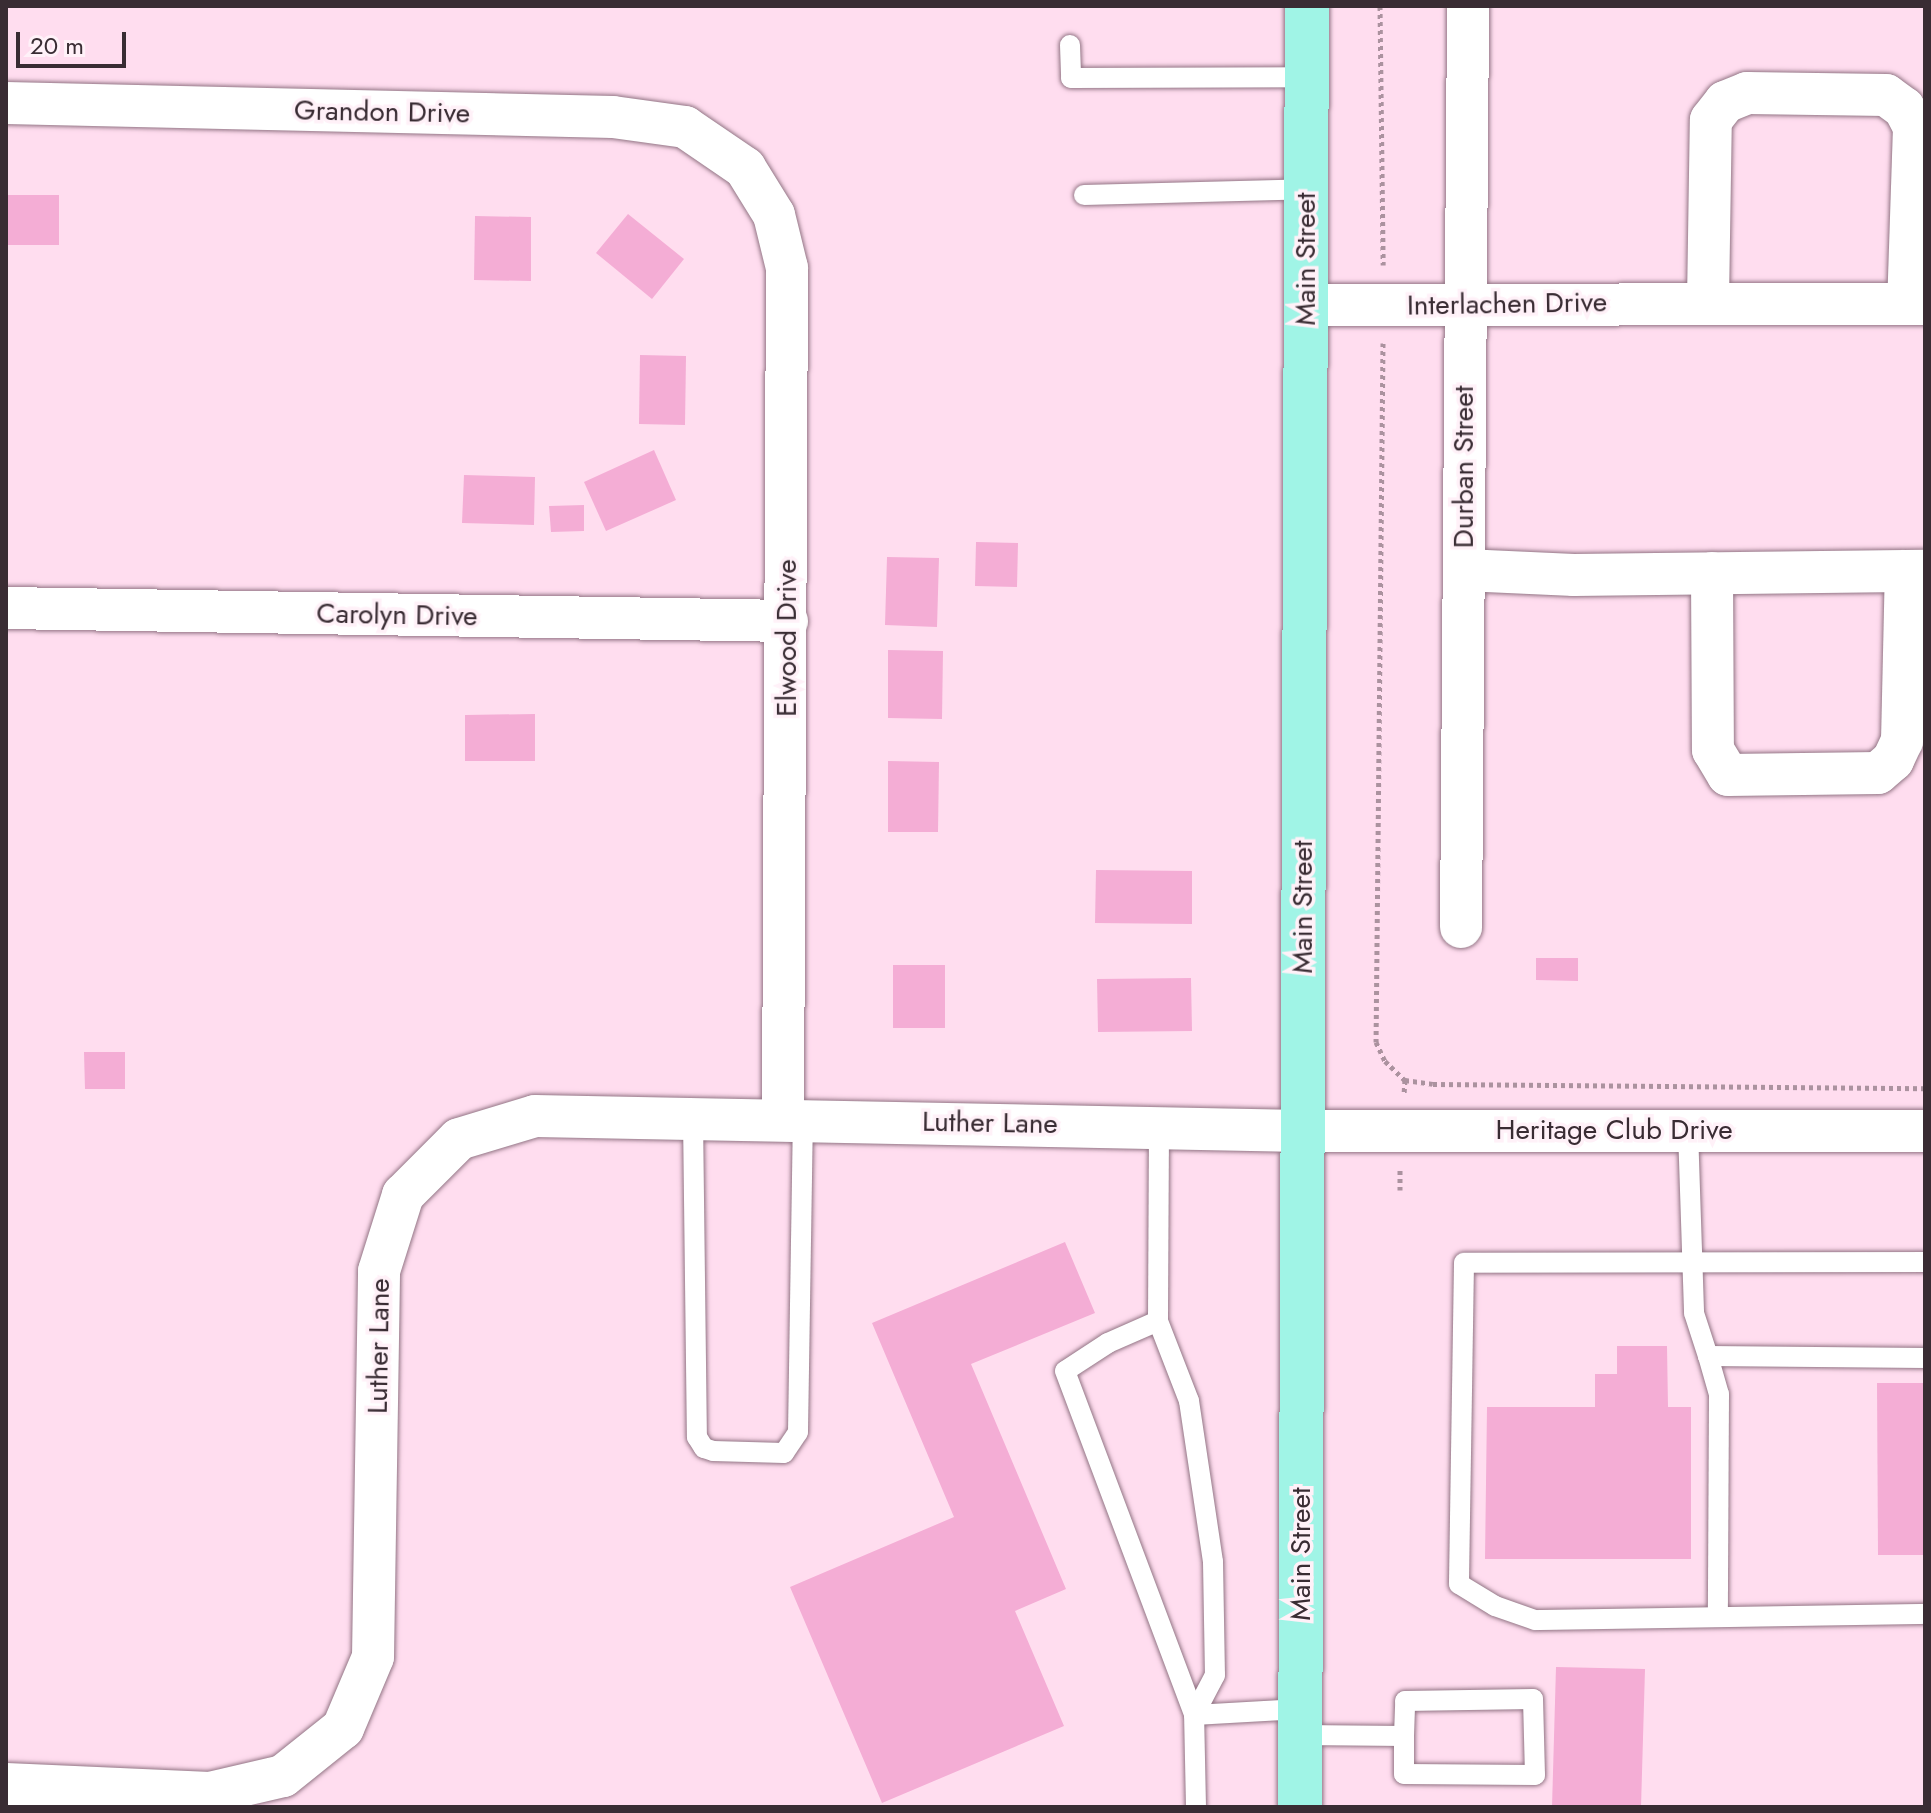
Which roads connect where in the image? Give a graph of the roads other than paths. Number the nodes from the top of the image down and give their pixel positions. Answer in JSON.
{"nodes":[{"id":1,"x":1307,"y":6,"type":"edge"},
{"id":2,"x":1468,"y":6,"type":"edge"},
{"id":3,"x":1070,"y":45,"type":"dead end"},
{"id":4,"x":1307,"y":77,"type":"junction"},
{"id":5,"x":6,"y":103,"type":"edge"},
{"id":6,"x":745,"y":168,"type":"joint"},
{"id":7,"x":1307,"y":189,"type":"junction"},
{"id":8,"x":1084,"y":195,"type":"dead end"},
{"id":9,"x":1708,"y":301,"type":"junction"},
{"id":10,"x":1916,"y":304,"type":"edge"},
{"id":11,"x":1306,"y":305,"type":"junction"},
{"id":12,"x":1465,"y":305,"type":"junction"},
{"id":13,"x":1464,"y":570,"type":"junction"},
{"id":14,"x":1915,"y":571,"type":"edge"},
{"id":15,"x":1712,"y":573,"type":"junction"},
{"id":16,"x":6,"y":608,"type":"edge"},
{"id":17,"x":787,"y":621,"type":"junction"},
{"id":18,"x":1461,"y":927,"type":"dead end"},
{"id":19,"x":693,"y":1117,"type":"junction"},
{"id":20,"x":793,"y":1118,"type":"junction"},
{"id":21,"x":1159,"y":1127,"type":"junction"},
{"id":22,"x":1688,"y":1130,"type":"junction"},
{"id":23,"x":1302,"y":1131,"type":"junction"},
{"id":24,"x":1925,"y":1131,"type":"edge"},
{"id":25,"x":1691,"y":1262,"type":"junction"},
{"id":26,"x":1925,"y":1262,"type":"edge"},
{"id":27,"x":1158,"y":1321,"type":"junction"},
{"id":28,"x":1708,"y":1356,"type":"junction"},
{"id":29,"x":1925,"y":1358,"type":"edge"},
{"id":30,"x":1925,"y":1614,"type":"edge"},
{"id":31,"x":1718,"y":1616,"type":"junction"},
{"id":32,"x":1194,"y":1715,"type":"junction"},
{"id":33,"x":1300,"y":1722,"type":"junction"},
{"id":34,"x":1404,"y":1736,"type":"junction"},
{"id":35,"x":6,"y":1784,"type":"edge"},
{"id":36,"x":1196,"y":1807,"type":"edge"},
{"id":37,"x":1300,"y":1807,"type":"edge"}],
"edges":[{"from":1,"to":4,"type":"main road","name":"Main Street"},
{"from":2,"to":12,"type":"street","name":"Durban Street"},
{"from":3,"to":4,"type":"lane"},
{"from":4,"to":7,"type":"main road","name":"Main Street"},
{"from":5,"to":6,"type":"street","name":"Grandon Drive"},
{"from":6,"to":17,"type":"street","name":"Elwood Drive"},
{"from":7,"to":8,"type":"lane"},
{"from":7,"to":11,"type":"main road","name":"Main Street"},
{"from":9,"to":10,"type":"street","name":"Interlachen Drive"},
{"from":9,"to":10,"type":"street","name":"Interlachen Drive"},
{"from":9,"to":12,"type":"street","name":"Interlachen Drive"},
{"from":11,"to":12,"type":"street","name":"Interlachen Drive"},
{"from":11,"to":23,"type":"main road","name":"Main Street"},
{"from":12,"to":13,"type":"street","name":"Durban Street"},
{"from":13,"to":15,"type":"street"},
{"from":13,"to":18,"type":"street","name":"Durban Street"},
{"from":14,"to":15,"type":"street"},
{"from":14,"to":15,"type":"street"},
{"from":16,"to":17,"type":"street","name":"Carolyn Drive"},
{"from":17,"to":20,"type":"street","name":"Elwood Drive"},
{"from":19,"to":20,"type":"street","name":"Luther Lane"},
{"from":19,"to":20,"type":"lane"},
{"from":19,"to":35,"type":"street","name":"Luther Lane"},
{"from":20,"to":21,"type":"street","name":"Luther Lane"},
{"from":21,"to":23,"type":"street","name":"Luther Lane"},
{"from":21,"to":27,"type":"lane"},
{"from":22,"to":23,"type":"street","name":"Heritage Club Drive"},
{"from":22,"to":24,"type":"street","name":"Heritage Club Drive"},
{"from":22,"to":25,"type":"lane"},
{"from":23,"to":33,"type":"main road","name":"Main Street"},
{"from":25,"to":26,"type":"lane"},
{"from":25,"to":28,"type":"lane"},
{"from":25,"to":31,"type":"lane"},
{"from":27,"to":32,"type":"lane"},
{"from":27,"to":32,"type":"lane"},
{"from":28,"to":29,"type":"lane"},
{"from":28,"to":31,"type":"lane"},
{"from":30,"to":31,"type":"lane"},
{"from":32,"to":33,"type":"lane"},
{"from":32,"to":36,"type":"lane"},
{"from":33,"to":34,"type":"lane"},
{"from":33,"to":37,"type":"main road","name":"Main Street"},
{"from":34,"to":34,"type":"lane"}]}
